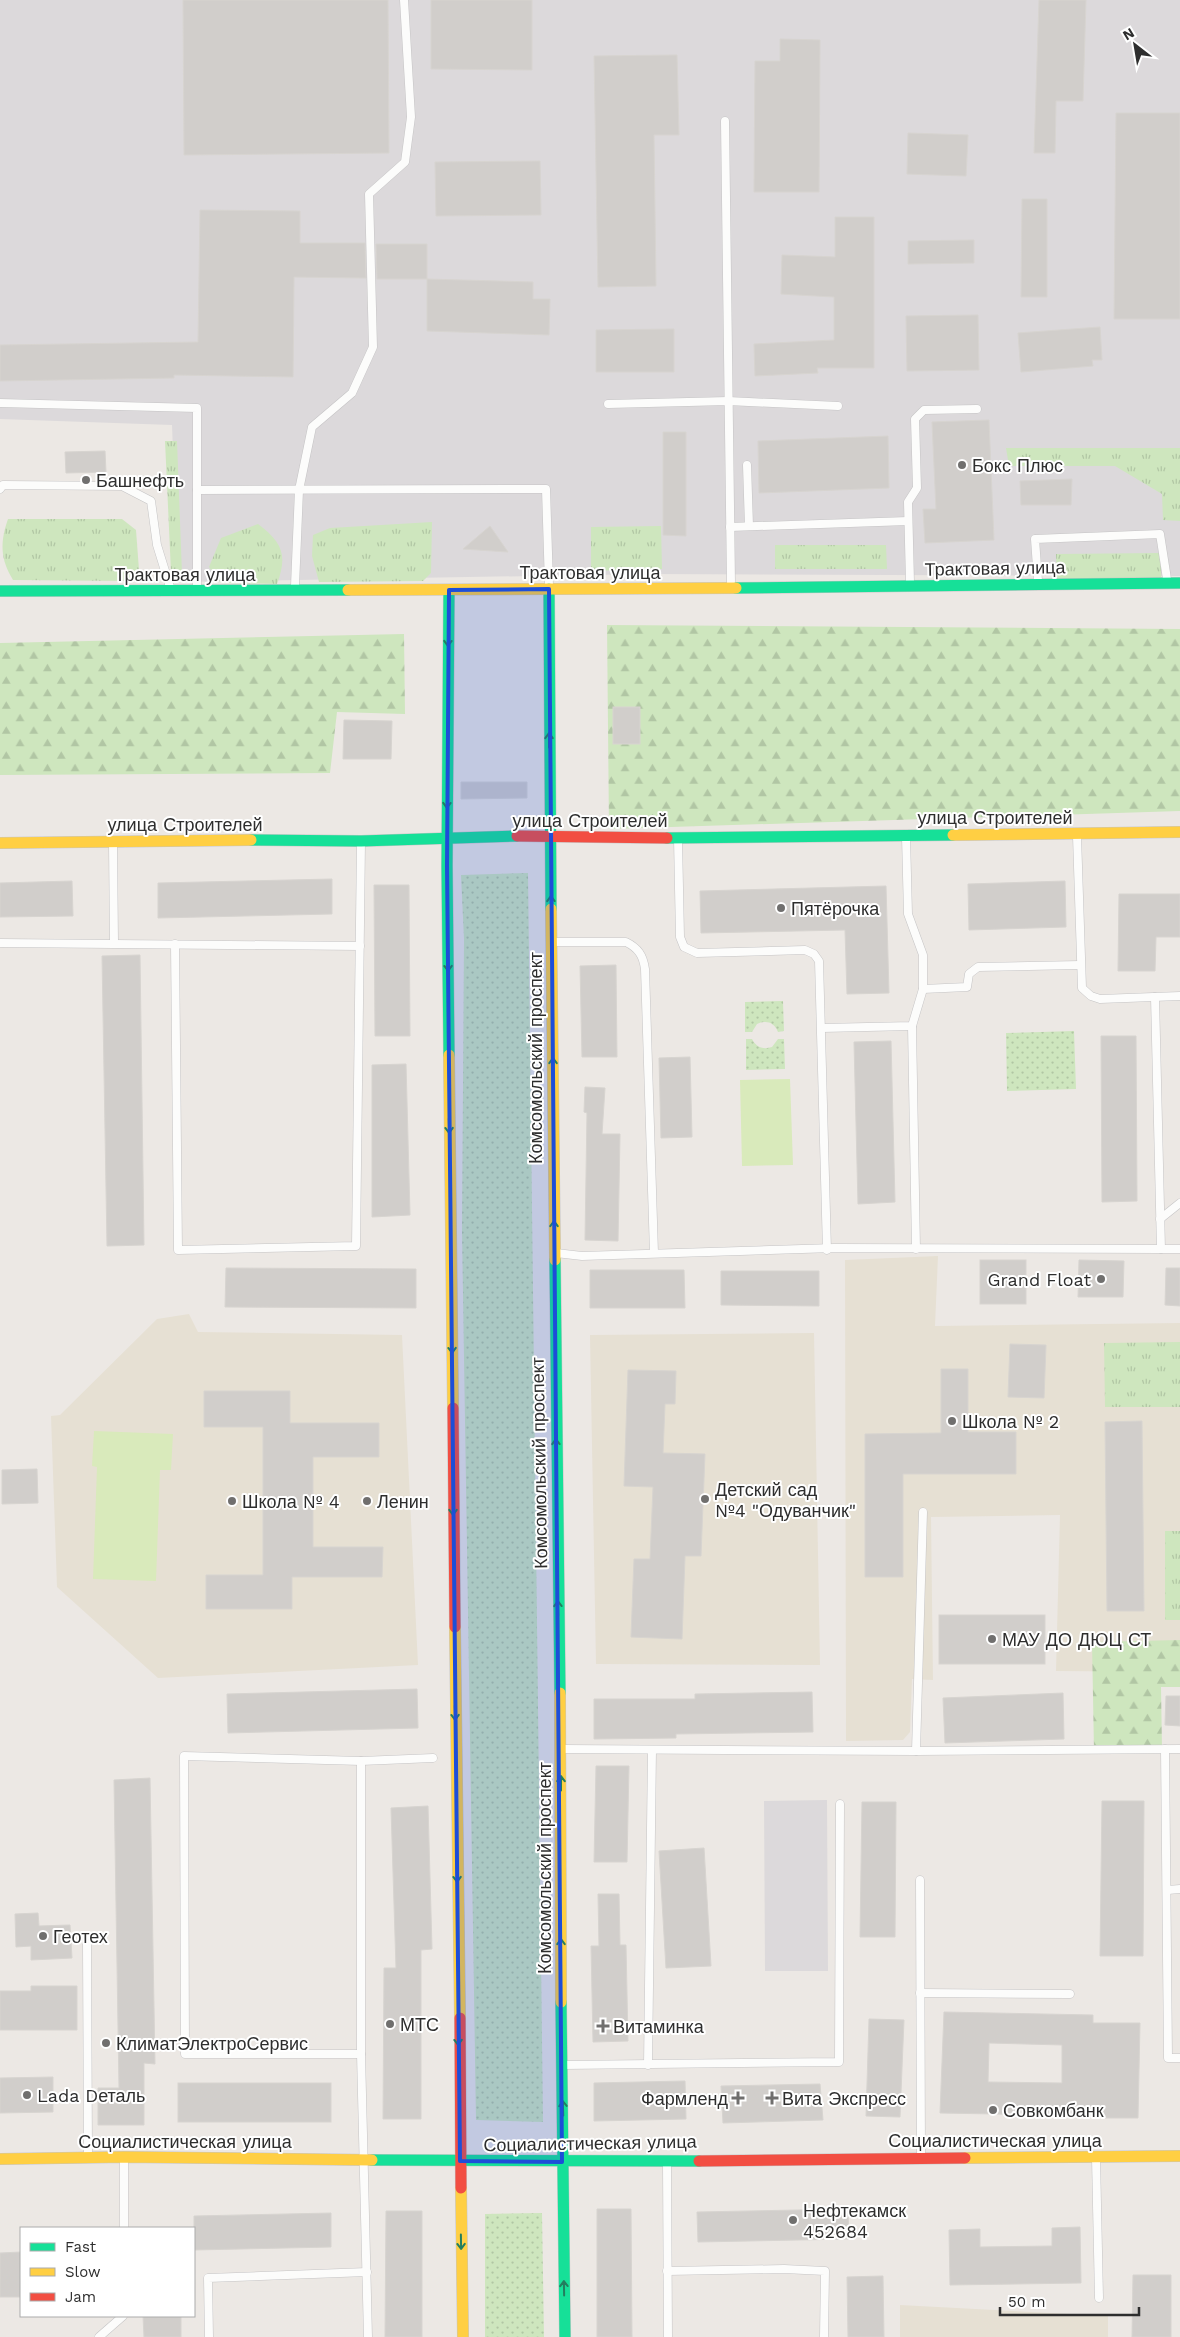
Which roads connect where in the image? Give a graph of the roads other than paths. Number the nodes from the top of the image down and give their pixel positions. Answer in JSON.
{"nodes":[{"id":1,"x":404,"y":0,"type":"edge"},
{"id":2,"x":725,"y":121,"type":"dead end"},
{"id":3,"x":728,"y":401,"type":"junction"},
{"id":4,"x":0,"y":403,"type":"edge"},
{"id":5,"x":608,"y":404,"type":"dead end"},
{"id":6,"x":838,"y":406,"type":"dead end"},
{"id":7,"x":977,"y":409,"type":"dead end"},
{"id":8,"x":747,"y":465,"type":"dead end"},
{"id":9,"x":0,"y":489,"type":"edge"},
{"id":10,"x":197,"y":490,"type":"junction"},
{"id":11,"x":299,"y":490,"type":"junction"},
{"id":12,"x":908,"y":521,"type":"junction"},
{"id":13,"x":749,"y":526,"type":"junction"},
{"id":14,"x":730,"y":527,"type":"junction"},
{"id":15,"x":1168,"y":583,"type":"junction"},
{"id":16,"x":1180,"y":584,"type":"edge"},
{"id":17,"x":1038,"y":586,"type":"junction"},
{"id":18,"x":911,"y":587,"type":"junction"},
{"id":19,"x":731,"y":588,"type":"junction"},
{"id":20,"x":549,"y":589,"type":"junction"},
{"id":21,"x":449,"y":590,"type":"junction"},
{"id":22,"x":0,"y":591,"type":"edge"},
{"id":23,"x":172,"y":591,"type":"junction"},
{"id":24,"x":196,"y":591,"type":"junction"},
{"id":25,"x":295,"y":591,"type":"junction"},
{"id":26,"x":1180,"y":832,"type":"edge"},
{"id":27,"x":1076,"y":834,"type":"junction"},
{"id":28,"x":550,"y":835,"type":"junction"},
{"id":29,"x":906,"y":835,"type":"junction"},
{"id":30,"x":447,"y":838,"type":"junction"},
{"id":31,"x":678,"y":838,"type":"junction"},
{"id":32,"x":361,"y":841,"type":"junction"},
{"id":33,"x":112,"y":842,"type":"junction"},
{"id":34,"x":0,"y":843,"type":"edge"},
{"id":35,"x":552,"y":942,"type":"junction"},
{"id":36,"x":0,"y":943,"type":"edge"},
{"id":37,"x":114,"y":943,"type":"junction"},
{"id":38,"x":175,"y":944,"type":"junction"},
{"id":39,"x":360,"y":946,"type":"junction"},
{"id":40,"x":1080,"y":964,"type":"junction"},
{"id":41,"x":923,"y":989,"type":"junction"},
{"id":42,"x":1180,"y":996,"type":"edge"},
{"id":43,"x":1155,"y":998,"type":"junction"},
{"id":44,"x":912,"y":1026,"type":"junction"},
{"id":45,"x":822,"y":1028,"type":"junction"},
{"id":46,"x":1180,"y":1203,"type":"edge"},
{"id":47,"x":1160,"y":1219,"type":"junction"},
{"id":48,"x":916,"y":1248,"type":"junction"},
{"id":49,"x":1161,"y":1249,"type":"junction"},
{"id":50,"x":1180,"y":1249,"type":"edge"},
{"id":51,"x":827,"y":1250,"type":"junction"},
{"id":52,"x":554,"y":1253,"type":"junction"},
{"id":53,"x":654,"y":1253,"type":"junction"},
{"id":54,"x":923,"y":1512,"type":"dead end"},
{"id":55,"x":1180,"y":1748,"type":"edge"},
{"id":56,"x":561,"y":1749,"type":"junction"},
{"id":57,"x":1165,"y":1749,"type":"junction"},
{"id":58,"x":652,"y":1750,"type":"junction"},
{"id":59,"x":916,"y":1751,"type":"junction"},
{"id":60,"x":433,"y":1758,"type":"dead end"},
{"id":61,"x":361,"y":1761,"type":"junction"},
{"id":62,"x":840,"y":1804,"type":"dead end"},
{"id":63,"x":920,"y":1880,"type":"dead end"},
{"id":64,"x":1180,"y":1889,"type":"edge"},
{"id":65,"x":1168,"y":1890,"type":"junction"},
{"id":66,"x":87,"y":1944,"type":"dead end"},
{"id":67,"x":920,"y":1993,"type":"junction"},
{"id":68,"x":1070,"y":1994,"type":"dead end"},
{"id":69,"x":361,"y":2054,"type":"junction"},
{"id":70,"x":1180,"y":2058,"type":"edge"},
{"id":71,"x":561,"y":2065,"type":"junction"},
{"id":72,"x":648,"y":2065,"type":"junction"},
{"id":73,"x":1096,"y":2156,"type":"junction"},
{"id":74,"x":1180,"y":2156,"type":"edge"},
{"id":75,"x":124,"y":2157,"type":"junction"},
{"id":76,"x":88,"y":2158,"type":"junction"},
{"id":77,"x":921,"y":2158,"type":"junction"},
{"id":78,"x":0,"y":2159,"type":"edge"},
{"id":79,"x":366,"y":2160,"type":"junction"},
{"id":80,"x":667,"y":2160,"type":"junction"},
{"id":81,"x":460,"y":2161,"type":"junction"},
{"id":82,"x":562,"y":2162,"type":"junction"},
{"id":83,"x":124,"y":2227,"type":"edge"},
{"id":84,"x":667,"y":2271,"type":"junction"},
{"id":85,"x":367,"y":2272,"type":"junction"},
{"id":86,"x":1099,"y":2298,"type":"dead end"},
{"id":87,"x":123,"y":2317,"type":"edge"},
{"id":88,"x":99,"y":2337,"type":"edge"},
{"id":89,"x":209,"y":2337,"type":"edge"},
{"id":90,"x":368,"y":2337,"type":"edge"},
{"id":91,"x":463,"y":2337,"type":"edge"},
{"id":92,"x":565,"y":2337,"type":"edge"},
{"id":93,"x":668,"y":2337,"type":"edge"},
{"id":94,"x":824,"y":2337,"type":"edge"}],
"edges":[{"from":1,"to":11,"type":"lane"},
{"from":2,"to":3,"type":"lane"},
{"from":3,"to":5,"type":"lane"},
{"from":3,"to":6,"type":"lane"},
{"from":3,"to":14,"type":"lane"},
{"from":4,"to":10,"type":"lane"},
{"from":7,"to":12,"type":"lane"},
{"from":8,"to":13,"type":"lane"},
{"from":9,"to":23,"type":"lane"},
{"from":10,"to":11,"type":"lane"},
{"from":10,"to":24,"type":"lane"},
{"from":11,"to":20,"type":"lane"},
{"from":11,"to":25,"type":"lane"},
{"from":12,"to":13,"type":"lane"},
{"from":12,"to":18,"type":"lane"},
{"from":13,"to":14,"type":"lane"},
{"from":14,"to":19,"type":"lane"},
{"from":15,"to":16,"type":"main road","name":"Трактовая улица"},
{"from":15,"to":17,"type":"main road","name":"Трактовая улица"},
{"from":15,"to":17,"type":"lane"},
{"from":17,"to":18,"type":"main road","name":"Трактовая улица"},
{"from":18,"to":19,"type":"main road","name":"Трактовая улица"},
{"from":19,"to":20,"type":"main road","name":"Трактовая улица"},
{"from":20,"to":21,"type":"main road","name":"Трактовая улица"},
{"from":28,"to":20,"type":"main road","name":"Комсомольский проспект","one_way":true},
{"from":21,"to":25,"type":"main road","name":"Трактовая улица"},
{"from":21,"to":30,"type":"main road","one_way":true},
{"from":22,"to":23,"type":"main road","name":"Трактовая улица"},
{"from":23,"to":24,"type":"main road","name":"Трактовая улица"},
{"from":24,"to":25,"type":"main road","name":"Трактовая улица"},
{"from":26,"to":27,"type":"main road","name":"улица Строителей"},
{"from":27,"to":29,"type":"main road","name":"улица Строителей"},
{"from":27,"to":40,"type":"lane"},
{"from":28,"to":30,"type":"main road","name":"улица Строителей"},
{"from":28,"to":31,"type":"main road","name":"улица Строителей"},
{"from":35,"to":28,"type":"main road","name":"Комсомольский проспект","one_way":true},
{"from":29,"to":31,"type":"main road","name":"улица Строителей"},
{"from":29,"to":41,"type":"lane"},
{"from":30,"to":32,"type":"main road","name":"улица Строителей"},
{"from":30,"to":81,"type":"main road","one_way":true},
{"from":31,"to":45,"type":"lane"},
{"from":32,"to":33,"type":"main road","name":"улица Строителей"},
{"from":32,"to":39,"type":"lane"},
{"from":33,"to":34,"type":"main road","name":"улица Строителей"},
{"from":33,"to":37,"type":"lane"},
{"from":52,"to":35,"type":"main road","name":"Комсомольский проспект","one_way":true},
{"from":35,"to":53,"type":"lane"},
{"from":36,"to":37,"type":"lane"},
{"from":37,"to":38,"type":"lane"},
{"from":38,"to":39,"type":"lane"},
{"from":38,"to":39,"type":"lane"},
{"from":40,"to":41,"type":"lane"},
{"from":40,"to":43,"type":"lane"},
{"from":41,"to":44,"type":"lane"},
{"from":42,"to":43,"type":"lane"},
{"from":43,"to":47,"type":"lane"},
{"from":44,"to":45,"type":"lane"},
{"from":44,"to":48,"type":"lane"},
{"from":45,"to":51,"type":"lane"},
{"from":46,"to":47,"type":"lane"},
{"from":47,"to":49,"type":"lane"},
{"from":48,"to":49,"type":"lane"},
{"from":48,"to":51,"type":"lane"},
{"from":49,"to":50,"type":"lane"},
{"from":51,"to":53,"type":"lane"},
{"from":52,"to":53,"type":"lane"},
{"from":56,"to":52,"type":"main road","name":"Комсомольский проспект","one_way":true},
{"from":54,"to":59,"type":"lane"},
{"from":55,"to":57,"type":"lane"},
{"from":56,"to":58,"type":"lane"},
{"from":71,"to":56,"type":"main road","name":"Комсомольский проспект","one_way":true},
{"from":57,"to":59,"type":"lane"},
{"from":57,"to":65,"type":"lane"},
{"from":58,"to":59,"type":"lane"},
{"from":58,"to":72,"type":"lane"},
{"from":60,"to":61,"type":"lane"},
{"from":61,"to":69,"type":"lane"},
{"from":61,"to":69,"type":"lane"},
{"from":62,"to":72,"type":"lane"},
{"from":63,"to":67,"type":"lane"},
{"from":64,"to":65,"type":"lane"},
{"from":65,"to":70,"type":"lane"},
{"from":66,"to":76,"type":"lane"},
{"from":67,"to":68,"type":"lane"},
{"from":67,"to":77,"type":"lane"},
{"from":69,"to":79,"type":"lane"},
{"from":71,"to":72,"type":"lane"},
{"from":82,"to":71,"type":"main road","name":"Комсомольский проспект","one_way":true},
{"from":73,"to":74,"type":"main road","name":"Социалистическая улица"},
{"from":73,"to":77,"type":"main road","name":"Социалистическая улица"},
{"from":73,"to":86,"type":"lane"},
{"from":75,"to":76,"type":"main road","name":"Социалистическая улица"},
{"from":75,"to":79,"type":"main road","name":"Социалистическая улица"},
{"from":75,"to":83,"type":"lane"},
{"from":76,"to":78,"type":"main road","name":"Социалистическая улица"},
{"from":77,"to":80,"type":"main road","name":"Социалистическая улица"},
{"from":79,"to":81,"type":"main road","name":"Социалистическая улица"},
{"from":79,"to":85,"type":"lane"},
{"from":80,"to":82,"type":"main road","name":"Социалистическая улица"},
{"from":80,"to":84,"type":"lane"},
{"from":81,"to":82,"type":"main road","name":"Социалистическая улица"},
{"from":81,"to":91,"type":"main road","one_way":true},
{"from":92,"to":82,"type":"main road","name":"Комсомольский проспект","one_way":true},
{"from":84,"to":93,"type":"lane"},
{"from":84,"to":94,"type":"lane"},
{"from":85,"to":89,"type":"lane"},
{"from":85,"to":90,"type":"lane"},
{"from":87,"to":88,"type":"lane"}]}
